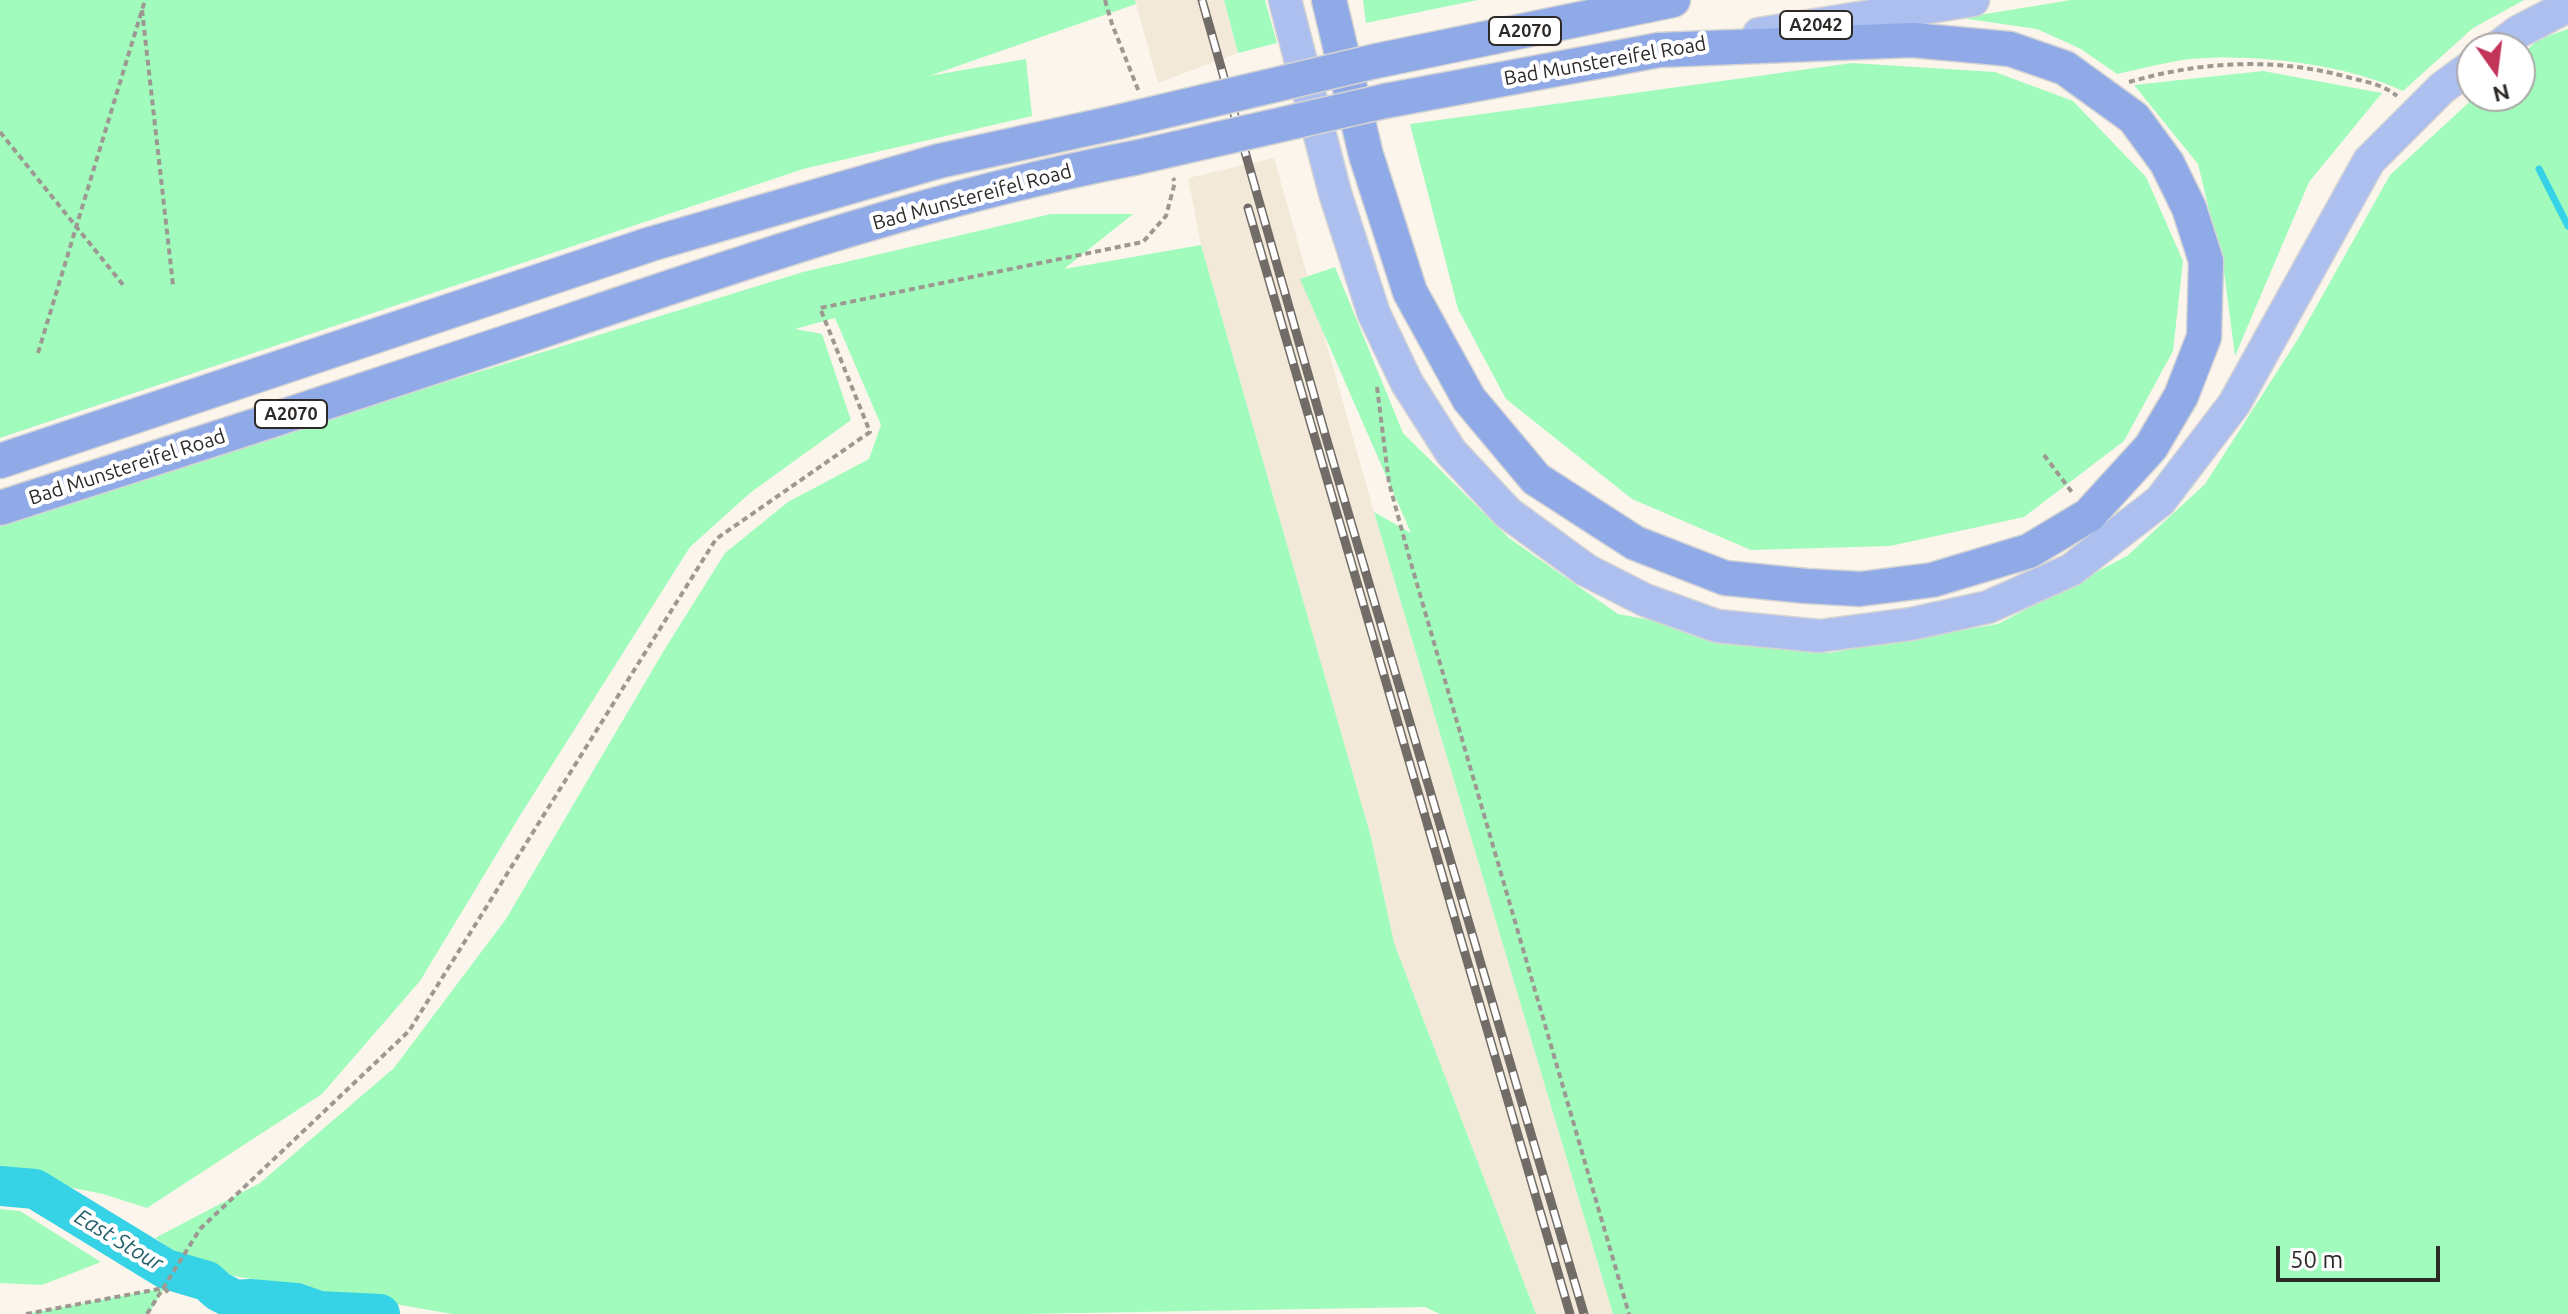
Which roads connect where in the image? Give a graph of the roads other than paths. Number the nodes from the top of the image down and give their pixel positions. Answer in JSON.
{"nodes":[{"id":1,"x":1285,"y":0,"type":"edge"},
{"id":2,"x":1329,"y":0,"type":"edge"},
{"id":3,"x":1673,"y":0,"type":"edge"},
{"id":4,"x":1973,"y":0,"type":"edge"},
{"id":5,"x":2568,"y":6,"type":"edge"},
{"id":6,"x":2518,"y":32,"type":"edge"},
{"id":7,"x":1659,"y":50,"type":"junction"},
{"id":8,"x":2456,"y":78,"type":"edge"},
{"id":9,"x":0,"y":461,"type":"edge"},
{"id":10,"x":0,"y":508,"type":"edge"}],
"edges":[{"from":1,"to":8,"type":"main road"},
{"from":2,"to":7,"type":"highway"},
{"from":3,"to":9,"type":"highway","name":"Bad Munstereifel Road","number":"A2070","bridge":true},
{"from":4,"to":7,"type":"main road","name":"Bad Munstereifel Road","number":"A2042"},
{"from":5,"to":6,"type":"main road"},
{"from":7,"to":10,"type":"highway","name":"Bad Munstereifel Road","number":"A2070","bridge":true}]}
